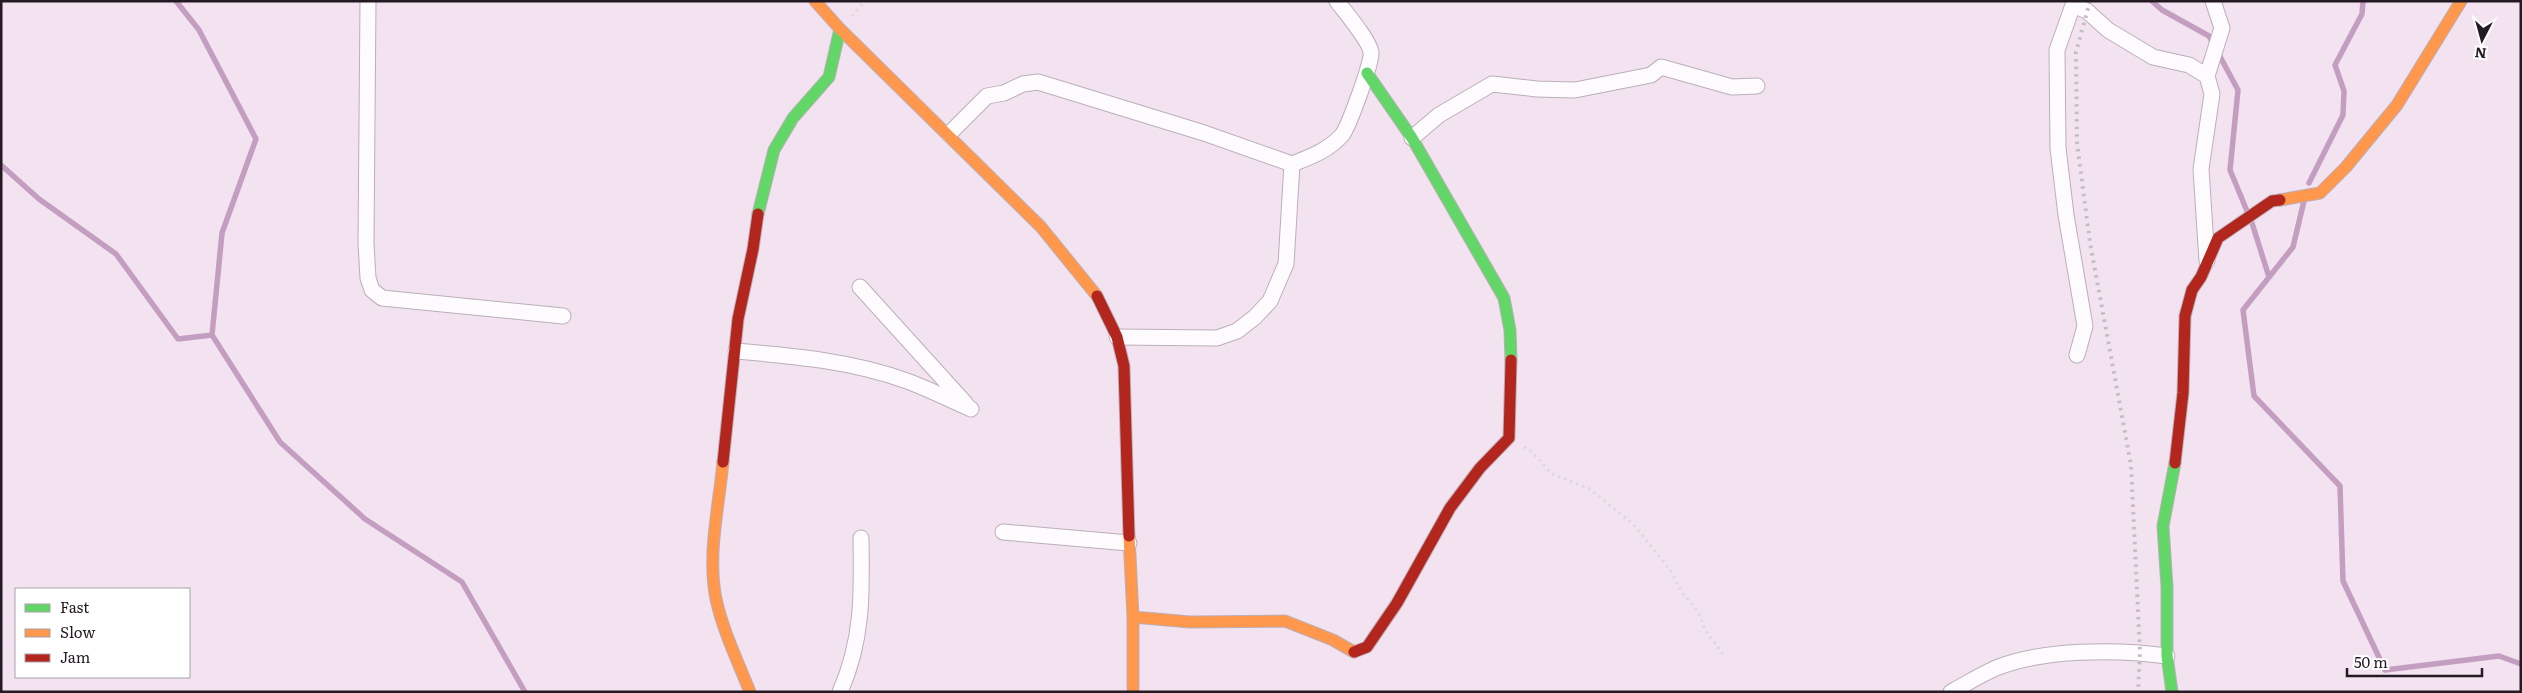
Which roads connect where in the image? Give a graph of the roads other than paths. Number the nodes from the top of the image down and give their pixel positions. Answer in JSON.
{"nodes":[{"id":1,"x":368,"y":1,"type":"edge"},
{"id":2,"x":815,"y":1,"type":"edge"},
{"id":3,"x":1337,"y":1,"type":"edge"},
{"id":4,"x":2213,"y":1,"type":"edge"},
{"id":5,"x":2461,"y":1,"type":"edge"},
{"id":6,"x":2071,"y":3,"type":"edge"},
{"id":7,"x":840,"y":29,"type":"junction"},
{"id":8,"x":1367,"y":73,"type":"junction"},
{"id":9,"x":2207,"y":76,"type":"junction"},
{"id":10,"x":1757,"y":86,"type":"dead end"},
{"id":11,"x":949,"y":134,"type":"junction"},
{"id":12,"x":1412,"y":138,"type":"junction"},
{"id":13,"x":1292,"y":164,"type":"junction"},
{"id":14,"x":2207,"y":262,"type":"junction"},
{"id":15,"x":860,"y":286,"type":"dead end"},
{"id":16,"x":563,"y":316,"type":"dead end"},
{"id":17,"x":1117,"y":337,"type":"junction"},
{"id":18,"x":736,"y":351,"type":"junction"},
{"id":19,"x":2077,"y":354,"type":"dead end"},
{"id":20,"x":1003,"y":532,"type":"dead end"},
{"id":21,"x":862,"y":538,"type":"dead end"},
{"id":22,"x":1129,"y":543,"type":"junction"},
{"id":23,"x":1133,"y":617,"type":"junction"},
{"id":24,"x":2167,"y":656,"type":"junction"},
{"id":25,"x":750,"y":692,"type":"edge"},
{"id":26,"x":840,"y":692,"type":"edge"},
{"id":27,"x":1133,"y":692,"type":"edge"},
{"id":28,"x":1951,"y":692,"type":"edge"},
{"id":29,"x":2172,"y":692,"type":"edge"}],
"edges":[{"from":1,"to":16,"type":"street"},
{"from":2,"to":7,"type":"street"},
{"from":3,"to":8,"type":"street"},
{"from":4,"to":9,"type":"street"},
{"from":5,"to":14,"type":"street"},
{"from":6,"to":9,"type":"street"},
{"from":6,"to":19,"type":"street"},
{"from":7,"to":11,"type":"street"},
{"from":7,"to":18,"type":"street"},
{"from":8,"to":12,"type":"street"},
{"from":8,"to":13,"type":"street"},
{"from":9,"to":14,"type":"street"},
{"from":10,"to":12,"type":"street"},
{"from":11,"to":13,"type":"street"},
{"from":11,"to":17,"type":"street"},
{"from":12,"to":23,"type":"street"},
{"from":13,"to":17,"type":"street"},
{"from":14,"to":24,"type":"street"},
{"from":15,"to":18,"type":"street"},
{"from":17,"to":22,"type":"street"},
{"from":18,"to":25,"type":"street"},
{"from":20,"to":22,"type":"street"},
{"from":21,"to":26,"type":"street"},
{"from":22,"to":23,"type":"street"},
{"from":23,"to":27,"type":"street"},
{"from":24,"to":28,"type":"street"},
{"from":24,"to":29,"type":"street"}]}
